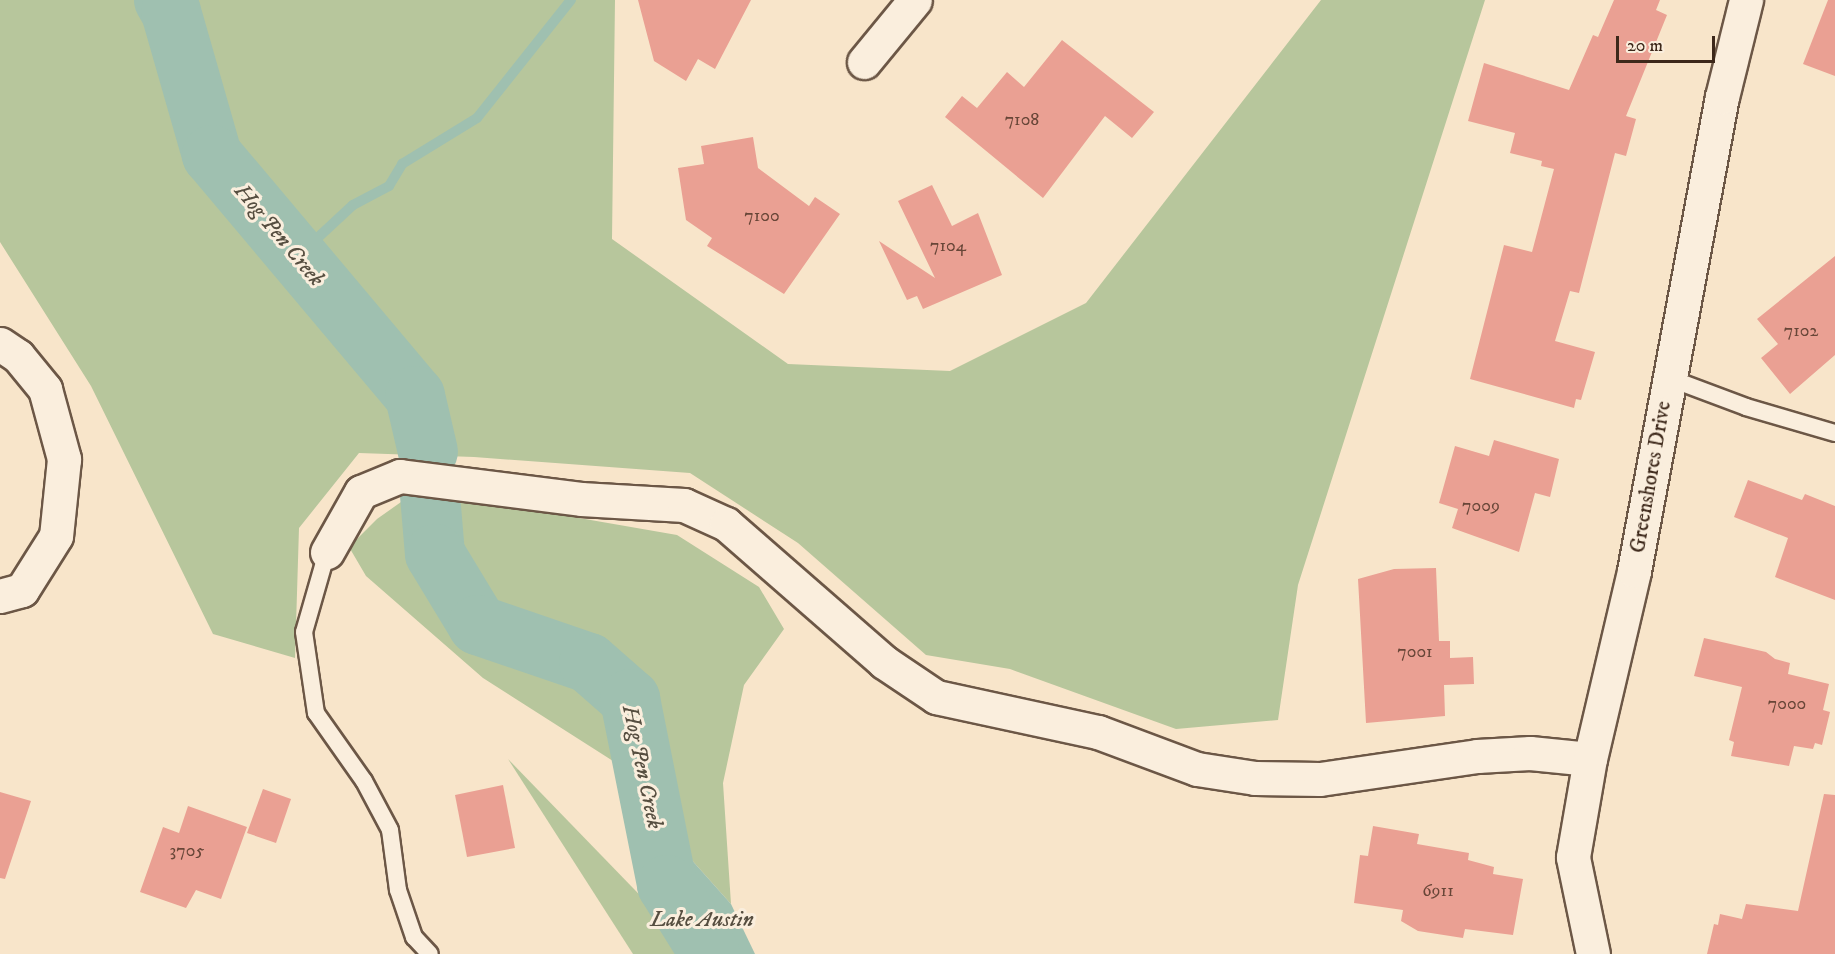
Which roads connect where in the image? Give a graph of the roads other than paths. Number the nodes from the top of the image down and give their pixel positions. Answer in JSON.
{"nodes":[{"id":1,"x":915,"y":0,"type":"edge"},
{"id":2,"x":1746,"y":0,"type":"edge"},
{"id":3,"x":864,"y":62,"type":"dead end"},
{"id":4,"x":0,"y":344,"type":"edge"},
{"id":5,"x":1669,"y":378,"type":"junction"},
{"id":6,"x":1835,"y":433,"type":"edge"},
{"id":7,"x":327,"y":552,"type":"joint"},
{"id":8,"x":0,"y":596,"type":"edge"},
{"id":9,"x":1590,"y":759,"type":"junction"},
{"id":10,"x":430,"y":954,"type":"edge"},
{"id":11,"x":1593,"y":954,"type":"edge"}],
"edges":[{"from":1,"to":3,"type":"street"},
{"from":2,"to":5,"type":"street","name":"Greenshores Drive"},
{"from":4,"to":8,"type":"street"},
{"from":5,"to":6,"type":"lane"},
{"from":5,"to":9,"type":"street","name":"Greenshores Drive"},
{"from":7,"to":9,"type":"street"},
{"from":7,"to":10,"type":"lane"},
{"from":9,"to":11,"type":"street","name":"Greenshores Drive"}]}
